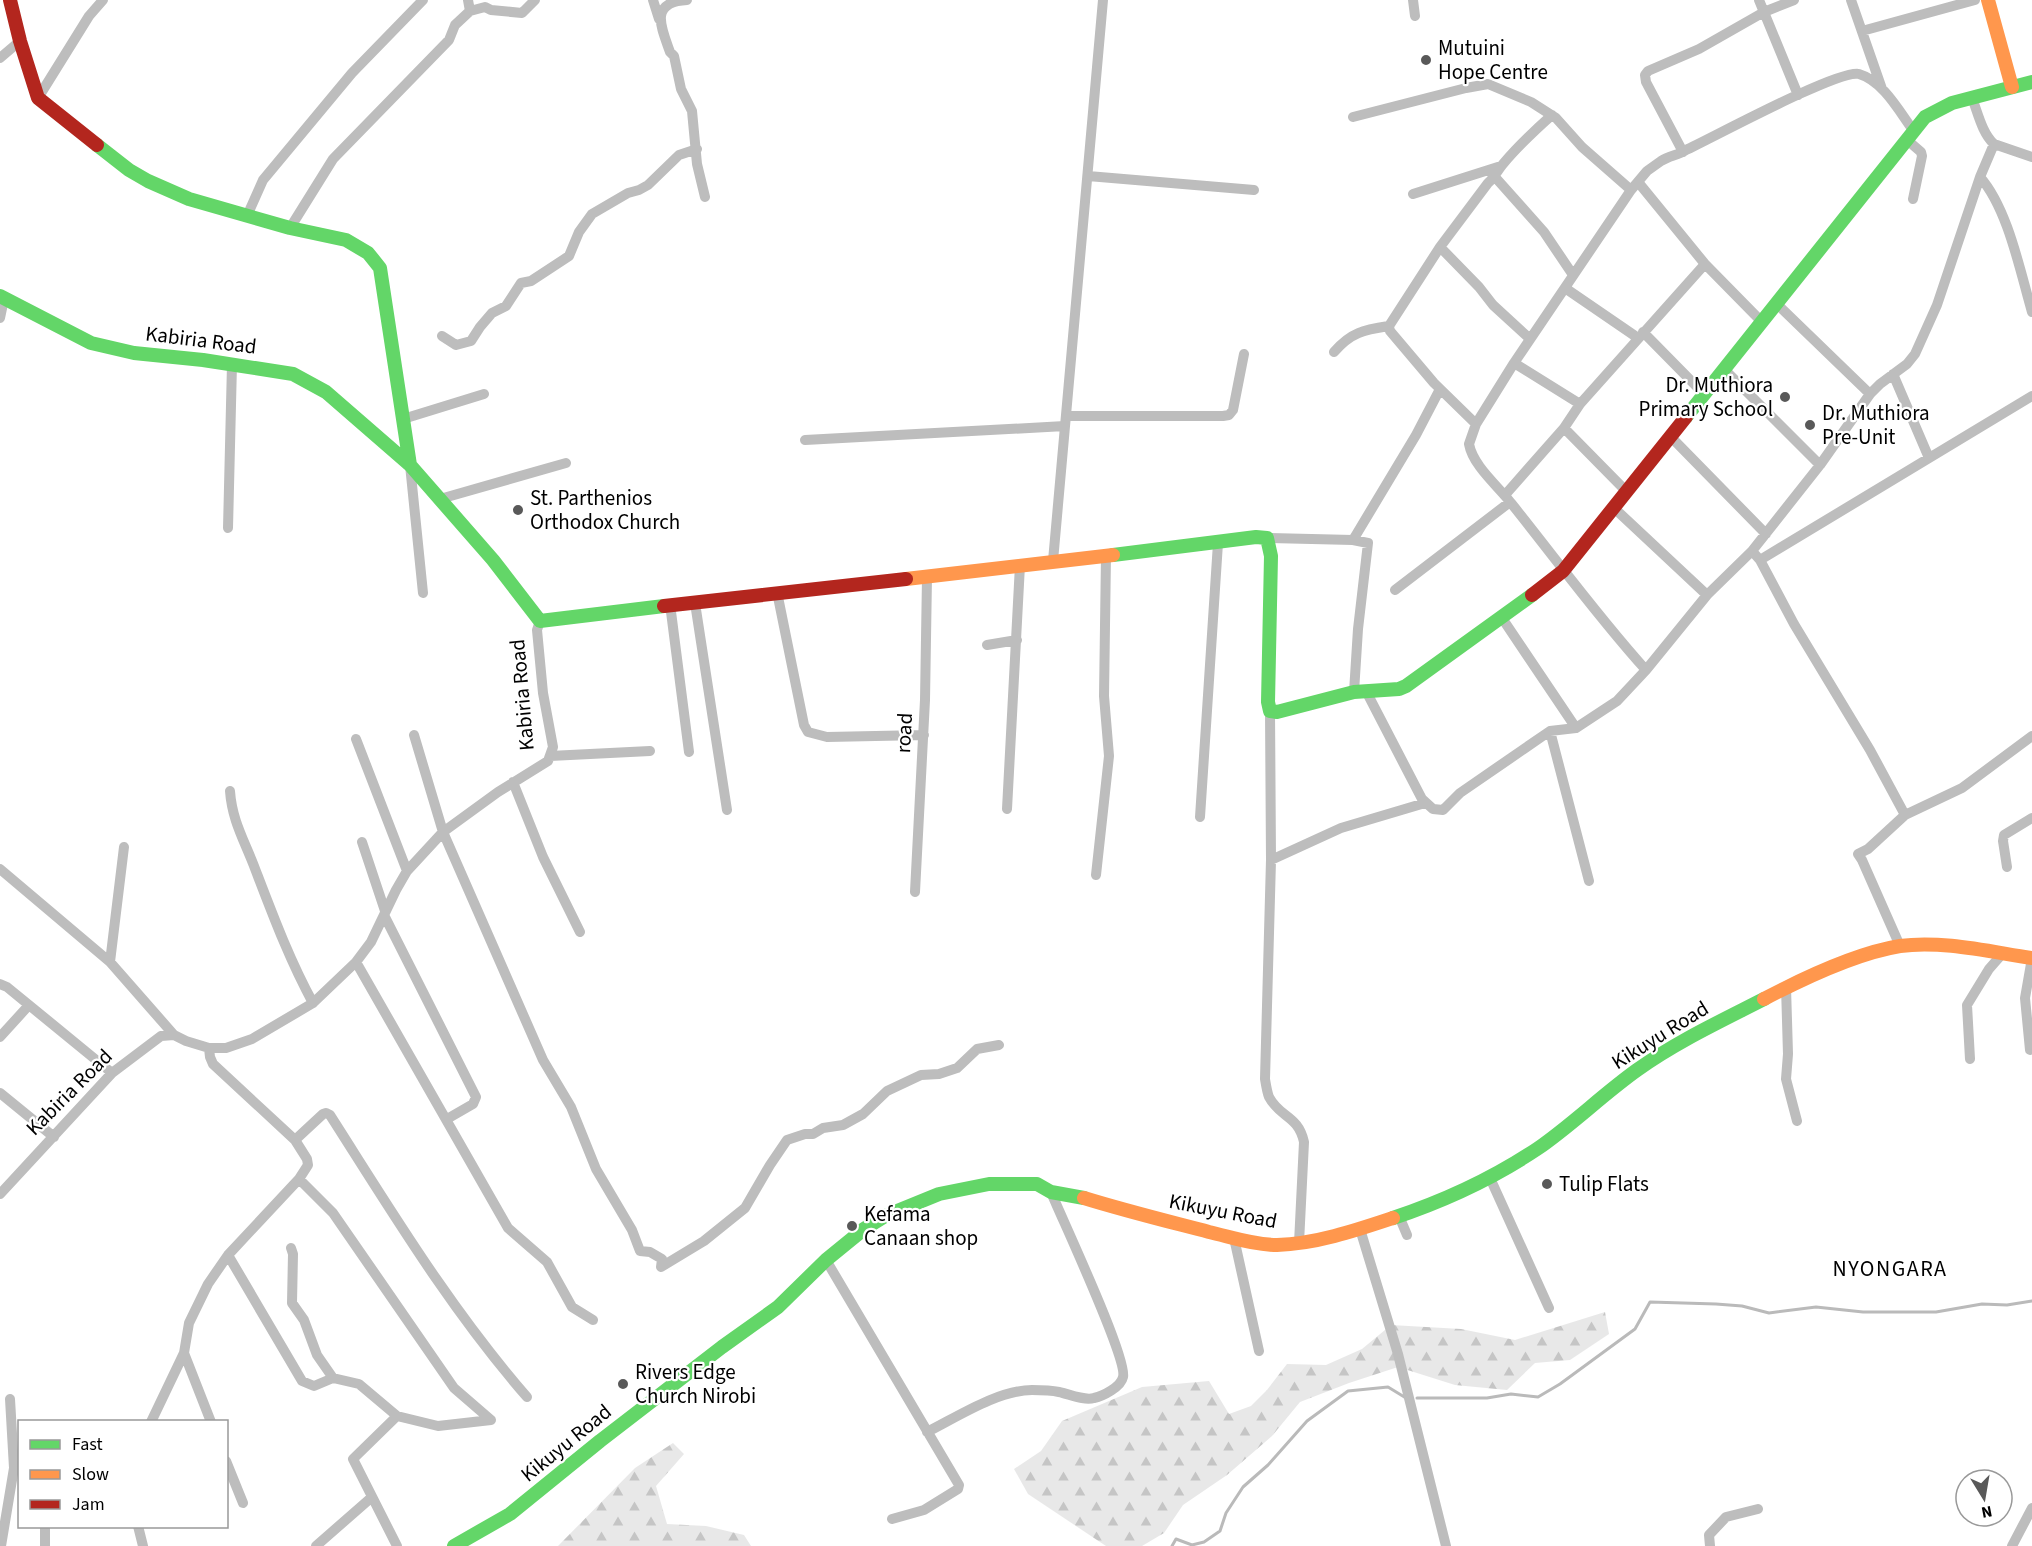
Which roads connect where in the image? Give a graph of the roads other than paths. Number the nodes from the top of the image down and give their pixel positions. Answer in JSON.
{"nodes":[{"id":1,"x":10,"y":0,"type":"edge"},
{"id":2,"x":103,"y":0,"type":"edge"},
{"id":3,"x":423,"y":0,"type":"edge"},
{"id":4,"x":477,"y":0,"type":"edge"},
{"id":5,"x":535,"y":0,"type":"edge"},
{"id":6,"x":653,"y":0,"type":"edge"},
{"id":7,"x":687,"y":0,"type":"edge"},
{"id":8,"x":1103,"y":0,"type":"edge"},
{"id":9,"x":1413,"y":0,"type":"edge"},
{"id":10,"x":1759,"y":0,"type":"edge"},
{"id":11,"x":1794,"y":0,"type":"edge"},
{"id":12,"x":1851,"y":0,"type":"edge"},
{"id":13,"x":1975,"y":0,"type":"edge"},
{"id":14,"x":1989,"y":0,"type":"edge"},
{"id":15,"x":469,"y":5,"type":"edge"},
{"id":16,"x":1764,"y":12,"type":"junction"},
{"id":17,"x":1415,"y":16,"type":"dead end"},
{"id":18,"x":659,"y":19,"type":"junction"},
{"id":19,"x":1862,"y":31,"type":"junction"},
{"id":20,"x":20,"y":41,"type":"junction"},
{"id":21,"x":0,"y":57,"type":"edge"},
{"id":22,"x":2032,"y":82,"type":"edge"},
{"id":23,"x":2012,"y":87,"type":"junction"},
{"id":24,"x":1882,"y":89,"type":"junction"},
{"id":25,"x":1798,"y":95,"type":"junction"},
{"id":26,"x":38,"y":98,"type":"junction"},
{"id":27,"x":1972,"y":98,"type":"junction"},
{"id":28,"x":1552,"y":115,"type":"junction"},
{"id":29,"x":1353,"y":117,"type":"dead end"},
{"id":30,"x":1910,"y":134,"type":"junction"},
{"id":31,"x":1994,"y":144,"type":"junction"},
{"id":32,"x":697,"y":149,"type":"junction"},
{"id":33,"x":1683,"y":152,"type":"junction"},
{"id":34,"x":2032,"y":157,"type":"edge"},
{"id":35,"x":1501,"y":166,"type":"junction"},
{"id":36,"x":1088,"y":176,"type":"junction"},
{"id":37,"x":1495,"y":177,"type":"junction"},
{"id":38,"x":1980,"y":177,"type":"junction"},
{"id":39,"x":1634,"y":186,"type":"junction"},
{"id":40,"x":1254,"y":190,"type":"dead end"},
{"id":41,"x":1413,"y":194,"type":"dead end"},
{"id":42,"x":705,"y":197,"type":"dead end"},
{"id":43,"x":1913,"y":199,"type":"dead end"},
{"id":44,"x":247,"y":216,"type":"junction"},
{"id":45,"x":290,"y":228,"type":"junction"},
{"id":46,"x":1440,"y":247,"type":"junction"},
{"id":47,"x":1705,"y":264,"type":"junction"},
{"id":48,"x":1573,"y":274,"type":"junction"},
{"id":49,"x":1565,"y":288,"type":"junction"},
{"id":50,"x":2,"y":298,"type":"edge"},
{"id":51,"x":1777,"y":304,"type":"junction"},
{"id":52,"x":2032,"y":312,"type":"edge"},
{"id":53,"x":0,"y":318,"type":"edge"},
{"id":54,"x":1761,"y":321,"type":"junction"},
{"id":55,"x":1389,"y":326,"type":"junction"},
{"id":56,"x":1640,"y":335,"type":"junction"},
{"id":57,"x":442,"y":336,"type":"dead end"},
{"id":58,"x":1530,"y":339,"type":"junction"},
{"id":59,"x":1334,"y":352,"type":"dead end"},
{"id":60,"x":1244,"y":354,"type":"dead end"},
{"id":61,"x":1514,"y":363,"type":"junction"},
{"id":62,"x":232,"y":364,"type":"junction"},
{"id":63,"x":1724,"y":369,"type":"junction"},
{"id":64,"x":1893,"y":374,"type":"junction"},
{"id":65,"x":1440,"y":389,"type":"junction"},
{"id":66,"x":484,"y":394,"type":"dead end"},
{"id":67,"x":1704,"y":394,"type":"junction"},
{"id":68,"x":1870,"y":394,"type":"junction"},
{"id":69,"x":2032,"y":396,"type":"edge"},
{"id":70,"x":1580,"y":404,"type":"junction"},
{"id":71,"x":403,"y":418,"type":"junction"},
{"id":72,"x":1066,"y":421,"type":"junction"},
{"id":73,"x":1476,"y":424,"type":"junction"},
{"id":74,"x":1564,"y":428,"type":"junction"},
{"id":75,"x":1670,"y":436,"type":"junction"},
{"id":76,"x":805,"y":441,"type":"dead end"},
{"id":77,"x":1929,"y":458,"type":"junction"},
{"id":78,"x":566,"y":463,"type":"dead end"},
{"id":79,"x":410,"y":465,"type":"junction"},
{"id":80,"x":1820,"y":465,"type":"junction"},
{"id":81,"x":1626,"y":491,"type":"junction"},
{"id":82,"x":1508,"y":498,"type":"junction"},
{"id":83,"x":440,"y":499,"type":"junction"},
{"id":84,"x":1613,"y":507,"type":"junction"},
{"id":85,"x":228,"y":528,"type":"dead end"},
{"id":86,"x":1767,"y":534,"type":"junction"},
{"id":87,"x":1267,"y":538,"type":"junction"},
{"id":88,"x":1353,"y":540,"type":"junction"},
{"id":89,"x":1218,"y":543,"type":"junction"},
{"id":90,"x":1106,"y":555,"type":"junction"},
{"id":91,"x":1756,"y":556,"type":"junction"},
{"id":92,"x":1053,"y":561,"type":"junction"},
{"id":93,"x":1020,"y":565,"type":"junction"},
{"id":94,"x":1563,"y":571,"type":"junction"},
{"id":95,"x":927,"y":577,"type":"junction"},
{"id":96,"x":1395,"y":590,"type":"dead end"},
{"id":97,"x":777,"y":592,"type":"junction"},
{"id":98,"x":423,"y":593,"type":"dead end"},
{"id":99,"x":1707,"y":595,"type":"junction"},
{"id":100,"x":695,"y":603,"type":"junction"},
{"id":101,"x":670,"y":604,"type":"junction"},
{"id":102,"x":1502,"y":618,"type":"junction"},
{"id":103,"x":540,"y":621,"type":"junction"},
{"id":104,"x":1017,"y":640,"type":"junction"},
{"id":105,"x":987,"y":645,"type":"dead end"},
{"id":106,"x":1646,"y":670,"type":"junction"},
{"id":107,"x":1360,"y":691,"type":"junction"},
{"id":108,"x":1270,"y":711,"type":"junction"},
{"id":109,"x":1576,"y":728,"type":"junction"},
{"id":110,"x":1550,"y":731,"type":"junction"},
{"id":111,"x":414,"y":735,"type":"dead end"},
{"id":112,"x":924,"y":735,"type":"junction"},
{"id":113,"x":2032,"y":736,"type":"edge"},
{"id":114,"x":356,"y":740,"type":"dead end"},
{"id":115,"x":651,"y":752,"type":"dead end"},
{"id":116,"x":689,"y":752,"type":"dead end"},
{"id":117,"x":550,"y":756,"type":"junction"},
{"id":118,"x":513,"y":782,"type":"junction"},
{"id":119,"x":230,"y":791,"type":"dead end"},
{"id":120,"x":1425,"y":803,"type":"junction"},
{"id":121,"x":1007,"y":809,"type":"dead end"},
{"id":122,"x":727,"y":810,"type":"dead end"},
{"id":123,"x":1905,"y":815,"type":"junction"},
{"id":124,"x":1200,"y":817,"type":"dead end"},
{"id":125,"x":2032,"y":818,"type":"edge"},
{"id":126,"x":442,"y":832,"type":"junction"},
{"id":127,"x":362,"y":842,"type":"dead end"},
{"id":128,"x":124,"y":847,"type":"dead end"},
{"id":129,"x":1271,"y":860,"type":"junction"},
{"id":130,"x":2007,"y":867,"type":"dead end"},
{"id":131,"x":0,"y":869,"type":"edge"},
{"id":132,"x":407,"y":871,"type":"junction"},
{"id":133,"x":1096,"y":875,"type":"dead end"},
{"id":134,"x":1589,"y":881,"type":"dead end"},
{"id":135,"x":915,"y":892,"type":"dead end"},
{"id":136,"x":385,"y":913,"type":"junction"},
{"id":137,"x":580,"y":932,"type":"dead end"},
{"id":138,"x":1900,"y":946,"type":"junction"},
{"id":139,"x":2003,"y":953,"type":"junction"},
{"id":140,"x":2032,"y":958,"type":"edge"},
{"id":141,"x":110,"y":962,"type":"junction"},
{"id":142,"x":357,"y":962,"type":"junction"},
{"id":143,"x":0,"y":984,"type":"edge"},
{"id":144,"x":1786,"y":987,"type":"junction"},
{"id":145,"x":313,"y":1003,"type":"junction"},
{"id":146,"x":29,"y":1005,"type":"junction"},
{"id":147,"x":174,"y":1035,"type":"junction"},
{"id":148,"x":0,"y":1037,"type":"edge"},
{"id":149,"x":999,"y":1045,"type":"dead end"},
{"id":150,"x":209,"y":1048,"type":"junction"},
{"id":151,"x":2030,"y":1050,"type":"dead end"},
{"id":152,"x":1970,"y":1059,"type":"dead end"},
{"id":153,"x":112,"y":1073,"type":"junction"},
{"id":154,"x":0,"y":1093,"type":"edge"},
{"id":155,"x":447,"y":1119,"type":"junction"},
{"id":156,"x":1797,"y":1120,"type":"dead end"},
{"id":157,"x":54,"y":1137,"type":"junction"},
{"id":158,"x":295,"y":1140,"type":"junction"},
{"id":159,"x":1490,"y":1178,"type":"junction"},
{"id":160,"x":298,"y":1179,"type":"junction"},
{"id":161,"x":1051,"y":1192,"type":"junction"},
{"id":162,"x":0,"y":1194,"type":"edge"},
{"id":163,"x":1399,"y":1216,"type":"junction"},
{"id":164,"x":1360,"y":1229,"type":"junction"},
{"id":165,"x":1407,"y":1235,"type":"dead end"},
{"id":166,"x":1234,"y":1238,"type":"junction"},
{"id":167,"x":1299,"y":1243,"type":"junction"},
{"id":168,"x":291,"y":1248,"type":"dead end"},
{"id":169,"x":228,"y":1255,"type":"junction"},
{"id":170,"x":826,"y":1260,"type":"junction"},
{"id":171,"x":1549,"y":1308,"type":"dead end"},
{"id":172,"x":592,"y":1320,"type":"dead end"},
{"id":173,"x":1259,"y":1350,"type":"dead end"},
{"id":174,"x":184,"y":1353,"type":"junction"},
{"id":175,"x":333,"y":1378,"type":"junction"},
{"id":176,"x":527,"y":1397,"type":"dead end"},
{"id":177,"x":10,"y":1399,"type":"dead end"},
{"id":178,"x":398,"y":1416,"type":"junction"},
{"id":179,"x":152,"y":1420,"type":"edge"},
{"id":180,"x":210,"y":1420,"type":"edge"},
{"id":181,"x":927,"y":1432,"type":"junction"},
{"id":182,"x":228,"y":1466,"type":"edge"},
{"id":183,"x":372,"y":1497,"type":"junction"},
{"id":184,"x":243,"y":1503,"type":"dead end"},
{"id":185,"x":2032,"y":1508,"type":"edge"},
{"id":186,"x":1758,"y":1509,"type":"dead end"},
{"id":187,"x":892,"y":1519,"type":"dead end"},
{"id":188,"x":45,"y":1528,"type":"edge"},
{"id":189,"x":138,"y":1528,"type":"edge"},
{"id":190,"x":1,"y":1546,"type":"edge"},
{"id":191,"x":45,"y":1546,"type":"edge"},
{"id":192,"x":143,"y":1546,"type":"edge"},
{"id":193,"x":316,"y":1546,"type":"edge"},
{"id":194,"x":397,"y":1546,"type":"edge"},
{"id":195,"x":454,"y":1546,"type":"edge"},
{"id":196,"x":1446,"y":1546,"type":"edge"},
{"id":197,"x":1710,"y":1546,"type":"edge"},
{"id":198,"x":2012,"y":1546,"type":"edge"}],
"edges":[{"from":1,"to":20,"type":"main road"},
{"from":2,"to":26,"type":"street"},
{"from":3,"to":44,"type":"street"},
{"from":4,"to":15,"type":"street"},
{"from":5,"to":15,"type":"street"},
{"from":6,"to":18,"type":"street"},
{"from":7,"to":18,"type":"street"},
{"from":8,"to":36,"type":"street"},
{"from":9,"to":17,"type":"street"},
{"from":10,"to":16,"type":"street"},
{"from":11,"to":16,"type":"street"},
{"from":12,"to":19,"type":"street"},
{"from":13,"to":19,"type":"street"},
{"from":14,"to":23,"type":"main road"},
{"from":15,"to":45,"type":"street"},
{"from":16,"to":25,"type":"street"},
{"from":16,"to":33,"type":"street"},
{"from":18,"to":32,"type":"street"},
{"from":19,"to":24,"type":"street"},
{"from":20,"to":21,"type":"street"},
{"from":20,"to":26,"type":"main road"},
{"from":22,"to":23,"type":"main road"},
{"from":23,"to":27,"type":"main road"},
{"from":24,"to":25,"type":"street"},
{"from":24,"to":30,"type":"street"},
{"from":25,"to":33,"type":"street"},
{"from":26,"to":44,"type":"main road"},
{"from":27,"to":30,"type":"main road"},
{"from":27,"to":31,"type":"street"},
{"from":28,"to":29,"type":"street"},
{"from":28,"to":35,"type":"street"},
{"from":28,"to":39,"type":"street"},
{"from":30,"to":43,"type":"street"},
{"from":30,"to":51,"type":"main road"},
{"from":31,"to":34,"type":"street"},
{"from":31,"to":38,"type":"street"},
{"from":32,"to":42,"type":"street"},
{"from":32,"to":57,"type":"street"},
{"from":33,"to":39,"type":"street"},
{"from":35,"to":37,"type":"street"},
{"from":35,"to":41,"type":"street"},
{"from":36,"to":40,"type":"street"},
{"from":36,"to":72,"type":"street"},
{"from":37,"to":46,"type":"street"},
{"from":37,"to":48,"type":"street"},
{"from":38,"to":52,"type":"street"},
{"from":38,"to":64,"type":"street"},
{"from":39,"to":47,"type":"street"},
{"from":39,"to":48,"type":"street"},
{"from":44,"to":45,"type":"main road"},
{"from":45,"to":71,"type":"main road"},
{"from":46,"to":55,"type":"street"},
{"from":46,"to":58,"type":"street"},
{"from":47,"to":54,"type":"street"},
{"from":47,"to":56,"type":"street"},
{"from":48,"to":49,"type":"street"},
{"from":49,"to":56,"type":"street"},
{"from":49,"to":58,"type":"street"},
{"from":50,"to":53,"type":"street"},
{"from":50,"to":62,"type":"main road","name":"Kabiria Road"},
{"from":51,"to":54,"type":"main road"},
{"from":51,"to":68,"type":"street"},
{"from":54,"to":63,"type":"main road"},
{"from":55,"to":59,"type":"street"},
{"from":55,"to":65,"type":"street"},
{"from":56,"to":67,"type":"street"},
{"from":56,"to":70,"type":"street"},
{"from":58,"to":61,"type":"street"},
{"from":60,"to":72,"type":"street"},
{"from":61,"to":70,"type":"street"},
{"from":61,"to":73,"type":"street"},
{"from":62,"to":79,"type":"main road","name":"Kabiria Road"},
{"from":62,"to":85,"type":"street"},
{"from":63,"to":67,"type":"main road"},
{"from":63,"to":80,"type":"street"},
{"from":64,"to":68,"type":"street"},
{"from":64,"to":77,"type":"street"},
{"from":65,"to":73,"type":"street"},
{"from":65,"to":88,"type":"street"},
{"from":66,"to":71,"type":"street"},
{"from":67,"to":75,"type":"main road"},
{"from":68,"to":80,"type":"street"},
{"from":69,"to":77,"type":"street"},
{"from":70,"to":74,"type":"street"},
{"from":71,"to":79,"type":"main road"},
{"from":72,"to":76,"type":"street"},
{"from":72,"to":92,"type":"street"},
{"from":73,"to":82,"type":"street"},
{"from":74,"to":81,"type":"street"},
{"from":74,"to":82,"type":"street"},
{"from":75,"to":81,"type":"main road"},
{"from":75,"to":86,"type":"street"},
{"from":77,"to":91,"type":"street"},
{"from":78,"to":83,"type":"street"},
{"from":79,"to":83,"type":"main road","name":"Kabiria Road"},
{"from":79,"to":98,"type":"street"},
{"from":80,"to":86,"type":"street"},
{"from":81,"to":84,"type":"main road"},
{"from":82,"to":94,"type":"street"},
{"from":82,"to":96,"type":"street"},
{"from":83,"to":103,"type":"main road","name":"Kabiria Road"},
{"from":84,"to":94,"type":"main road"},
{"from":84,"to":99,"type":"street"},
{"from":86,"to":91,"type":"street"},
{"from":87,"to":88,"type":"street"},
{"from":87,"to":89,"type":"main road"},
{"from":87,"to":108,"type":"main road"},
{"from":88,"to":107,"type":"street"},
{"from":89,"to":90,"type":"main road"},
{"from":89,"to":124,"type":"street"},
{"from":90,"to":92,"type":"main road"},
{"from":90,"to":133,"type":"street"},
{"from":91,"to":99,"type":"street"},
{"from":91,"to":123,"type":"street"},
{"from":92,"to":93,"type":"main road"},
{"from":93,"to":95,"type":"main road"},
{"from":93,"to":104,"type":"street"},
{"from":94,"to":102,"type":"main road"},
{"from":94,"to":106,"type":"street"},
{"from":95,"to":97,"type":"main road"},
{"from":95,"to":112,"type":"street","name":"road"},
{"from":97,"to":100,"type":"main road"},
{"from":97,"to":112,"type":"street"},
{"from":99,"to":106,"type":"street"},
{"from":100,"to":101,"type":"main road"},
{"from":100,"to":122,"type":"street"},
{"from":101,"to":103,"type":"main road"},
{"from":101,"to":116,"type":"street"},
{"from":102,"to":107,"type":"main road"},
{"from":102,"to":109,"type":"street"},
{"from":103,"to":117,"type":"street","name":"Kabiria Road"},
{"from":104,"to":105,"type":"street"},
{"from":104,"to":121,"type":"street"},
{"from":106,"to":109,"type":"street"},
{"from":107,"to":108,"type":"main road"},
{"from":107,"to":120,"type":"street"},
{"from":108,"to":129,"type":"street"},
{"from":109,"to":110,"type":"street"},
{"from":110,"to":120,"type":"street"},
{"from":110,"to":134,"type":"street"},
{"from":111,"to":126,"type":"street"},
{"from":112,"to":135,"type":"street","name":"road"},
{"from":113,"to":123,"type":"street"},
{"from":114,"to":132,"type":"street"},
{"from":115,"to":117,"type":"street"},
{"from":117,"to":118,"type":"street","name":"Kabiria Road"},
{"from":118,"to":126,"type":"street","name":"Kabiria Road"},
{"from":118,"to":137,"type":"street"},
{"from":119,"to":145,"type":"street"},
{"from":120,"to":129,"type":"street"},
{"from":123,"to":138,"type":"street"},
{"from":125,"to":130,"type":"street"},
{"from":126,"to":132,"type":"street","name":"Kabiria Road"},
{"from":126,"to":149,"type":"street"},
{"from":127,"to":136,"type":"street"},
{"from":128,"to":141,"type":"street"},
{"from":129,"to":167,"type":"street"},
{"from":131,"to":141,"type":"street"},
{"from":132,"to":136,"type":"street","name":"Kabiria Road"},
{"from":136,"to":142,"type":"street","name":"Kabiria Road"},
{"from":136,"to":155,"type":"street"},
{"from":138,"to":139,"type":"main road","name":"Kikuyu Road"},
{"from":138,"to":144,"type":"main road","name":"Kikuyu Road"},
{"from":139,"to":140,"type":"main road","name":"Kikuyu Road"},
{"from":139,"to":152,"type":"street"},
{"from":140,"to":151,"type":"street"},
{"from":141,"to":147,"type":"street"},
{"from":142,"to":145,"type":"street","name":"Kabiria Road"},
{"from":142,"to":155,"type":"street"},
{"from":143,"to":146,"type":"street"},
{"from":144,"to":156,"type":"street"},
{"from":144,"to":159,"type":"main road","name":"Kikuyu Road"},
{"from":145,"to":150,"type":"street","name":"Kabiria Road"},
{"from":146,"to":148,"type":"street"},
{"from":146,"to":153,"type":"street"},
{"from":147,"to":150,"type":"street","name":"Kabiria Road"},
{"from":147,"to":153,"type":"street","name":"Kabiria Road"},
{"from":150,"to":158,"type":"street"},
{"from":153,"to":157,"type":"street","name":"Kabiria Road"},
{"from":154,"to":157,"type":"street"},
{"from":155,"to":172,"type":"street"},
{"from":157,"to":162,"type":"street","name":"Kabiria Road"},
{"from":158,"to":160,"type":"street"},
{"from":158,"to":176,"type":"street"},
{"from":159,"to":163,"type":"main road","name":"Kikuyu Road"},
{"from":159,"to":171,"type":"street"},
{"from":160,"to":169,"type":"street"},
{"from":160,"to":178,"type":"street"},
{"from":161,"to":166,"type":"main road","name":"Kikuyu Road"},
{"from":161,"to":170,"type":"main road","name":"Kikuyu Road"},
{"from":161,"to":181,"type":"street"},
{"from":163,"to":164,"type":"main road","name":"Kikuyu Road"},
{"from":163,"to":165,"type":"street"},
{"from":164,"to":167,"type":"main road","name":"Kikuyu Road"},
{"from":164,"to":196,"type":"street"},
{"from":166,"to":167,"type":"main road","name":"Kikuyu Road"},
{"from":166,"to":173,"type":"street"},
{"from":168,"to":175,"type":"street"},
{"from":169,"to":174,"type":"street"},
{"from":169,"to":175,"type":"street"},
{"from":170,"to":181,"type":"street"},
{"from":170,"to":195,"type":"main road","name":"Kikuyu Road"},
{"from":174,"to":179,"type":"street"},
{"from":174,"to":180,"type":"street"},
{"from":175,"to":178,"type":"street"},
{"from":177,"to":190,"type":"street"},
{"from":178,"to":183,"type":"street"},
{"from":181,"to":187,"type":"street"},
{"from":182,"to":184,"type":"street"},
{"from":183,"to":193,"type":"street"},
{"from":183,"to":194,"type":"street"},
{"from":185,"to":198,"type":"street"},
{"from":186,"to":197,"type":"street"},
{"from":188,"to":191,"type":"street"},
{"from":189,"to":192,"type":"street"}]}
